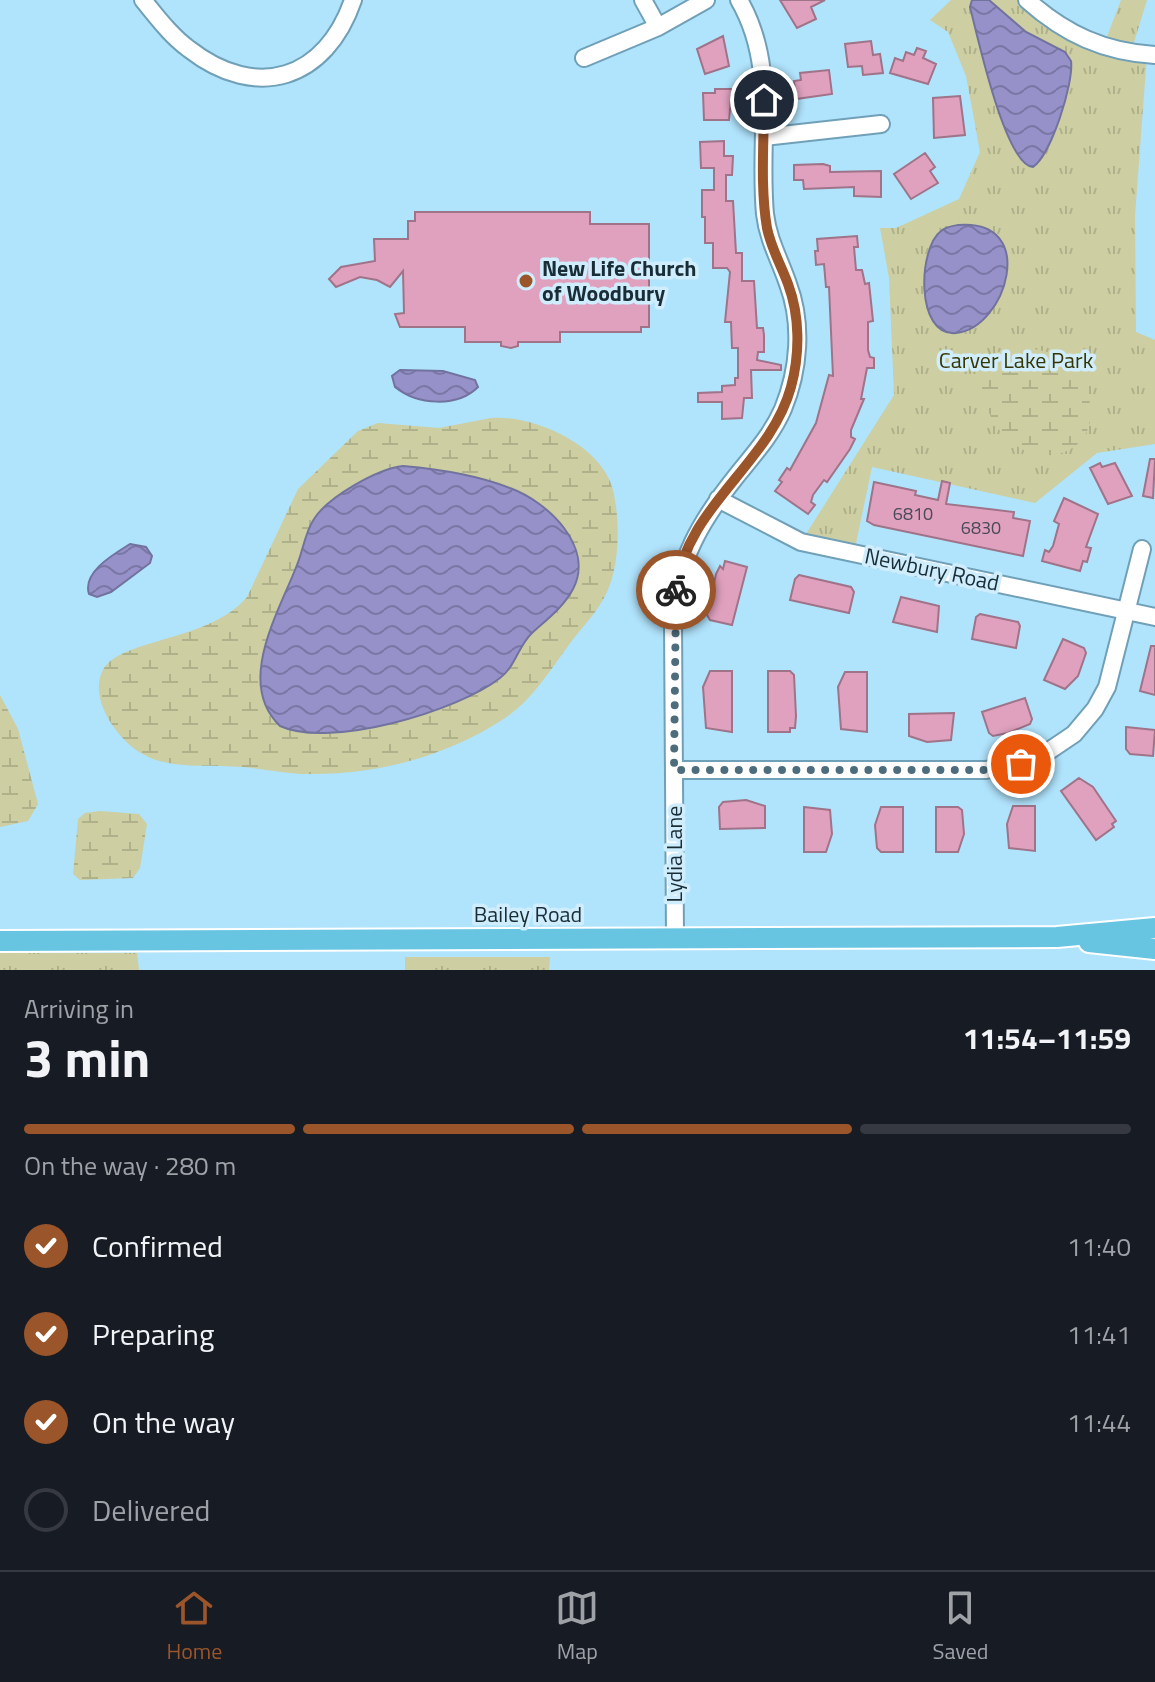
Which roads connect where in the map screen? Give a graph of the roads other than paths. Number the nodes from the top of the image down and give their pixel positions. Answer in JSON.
{"nodes":[{"id":1,"x":143,"y":0,"type":"edge"},
{"id":2,"x":353,"y":0,"type":"edge"},
{"id":3,"x":643,"y":0,"type":"edge"},
{"id":4,"x":706,"y":0,"type":"edge"},
{"id":5,"x":739,"y":0,"type":"edge"},
{"id":6,"x":1027,"y":0,"type":"edge"},
{"id":7,"x":658,"y":27,"type":"junction"},
{"id":8,"x":1155,"y":55,"type":"edge"},
{"id":9,"x":584,"y":58,"type":"dead end"},
{"id":10,"x":881,"y":124,"type":"dead end"},
{"id":11,"x":764,"y":137,"type":"junction"},
{"id":12,"x":718,"y":499,"type":"junction"},
{"id":13,"x":1142,"y":549,"type":"dead end"},
{"id":14,"x":1127,"y":611,"type":"junction"},
{"id":15,"x":1155,"y":617,"type":"edge"},
{"id":16,"x":674,"y":770,"type":"junction"},
{"id":17,"x":1155,"y":928,"type":"edge"},
{"id":18,"x":675,"y":937,"type":"junction"},
{"id":19,"x":1057,"y":937,"type":"junction"},
{"id":20,"x":0,"y":941,"type":"edge"},
{"id":21,"x":1155,"y":949,"type":"edge"}],
"edges":[{"from":1,"to":2,"type":"street"},
{"from":3,"to":7,"type":"street"},
{"from":4,"to":7,"type":"street"},
{"from":5,"to":11,"type":"street","name":"Lydia Lane"},
{"from":6,"to":8,"type":"street"},
{"from":7,"to":9,"type":"street"},
{"from":10,"to":11,"type":"street"},
{"from":11,"to":12,"type":"street","name":"Lydia Lane"},
{"from":12,"to":14,"type":"street","name":"Newbury Road"},
{"from":12,"to":16,"type":"street","name":"Lydia Lane"},
{"from":13,"to":14,"type":"street"},
{"from":14,"to":15,"type":"street","name":"Newbury Road"},
{"from":14,"to":16,"type":"street"},
{"from":16,"to":18,"type":"street","name":"Lydia Lane"},
{"from":17,"to":19,"type":"main road","name":"Bailey Road"},
{"from":18,"to":19,"type":"main road","name":"Bailey Road"},
{"from":18,"to":20,"type":"main road","name":"Bailey Road"},
{"from":19,"to":21,"type":"main road","name":"Bailey Road"}]}
